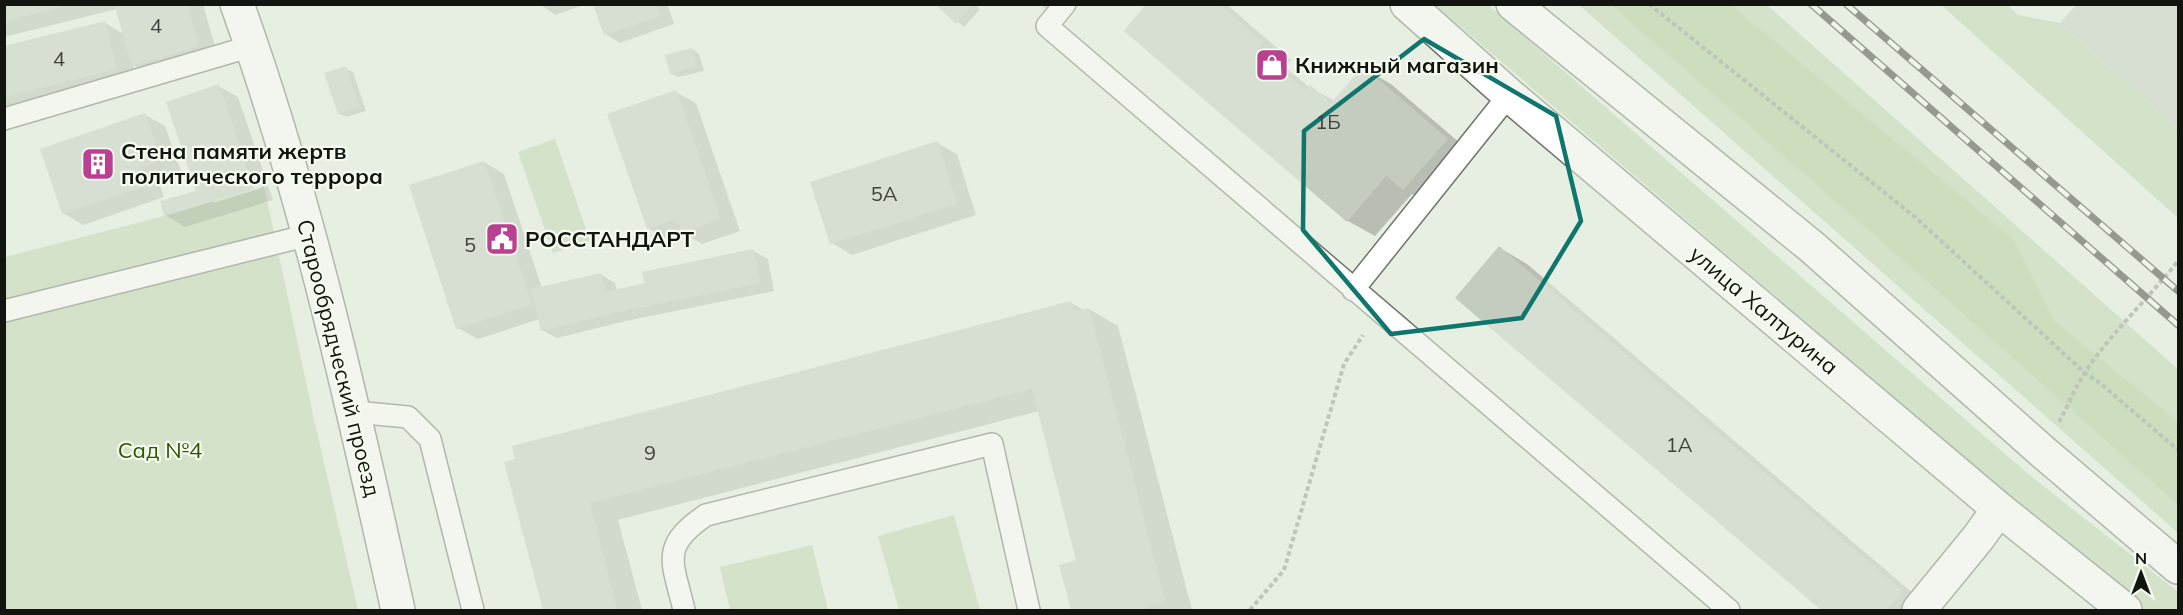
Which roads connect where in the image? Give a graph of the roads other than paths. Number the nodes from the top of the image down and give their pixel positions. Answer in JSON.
{"nodes":[{"id":1,"x":237,"y":4,"type":"edge"},
{"id":2,"x":1065,"y":4,"type":"edge"},
{"id":3,"x":1407,"y":4,"type":"edge"},
{"id":4,"x":1513,"y":4,"type":"edge"},
{"id":5,"x":252,"y":46,"type":"junction"},
{"id":6,"x":1509,"y":95,"type":"junction"},
{"id":7,"x":4,"y":119,"type":"edge"},
{"id":8,"x":309,"y":235,"type":"junction"},
{"id":9,"x":1353,"y":290,"type":"junction"},
{"id":10,"x":4,"y":311,"type":"edge"},
{"id":11,"x":355,"y":412,"type":"junction"},
{"id":12,"x":1999,"y":509,"type":"junction"},
{"id":13,"x":2178,"y":567,"type":"edge"},
{"id":14,"x":398,"y":610,"type":"edge"},
{"id":15,"x":473,"y":610,"type":"edge"},
{"id":16,"x":684,"y":610,"type":"edge"},
{"id":17,"x":1029,"y":610,"type":"edge"},
{"id":18,"x":1729,"y":610,"type":"edge"},
{"id":19,"x":1919,"y":610,"type":"edge"},
{"id":20,"x":2125,"y":610,"type":"edge"}],
"edges":[{"from":1,"to":5,"type":"main road","name":"Старообрядческий проезд"},
{"from":2,"to":9,"type":"lane"},
{"from":3,"to":6,"type":"main road","name":"улица Халтурина"},
{"from":4,"to":13,"type":"main road"},
{"from":5,"to":7,"type":"lane"},
{"from":5,"to":8,"type":"main road","name":"Старообрядческий проезд"},
{"from":6,"to":9,"type":"lane"},
{"from":6,"to":12,"type":"main road","name":"улица Халтурина"},
{"from":8,"to":10,"type":"lane"},
{"from":8,"to":11,"type":"main road","name":"Старообрядческий проезд"},
{"from":9,"to":18,"type":"lane"},
{"from":11,"to":14,"type":"main road","name":"Старообрядческий проезд"},
{"from":11,"to":15,"type":"lane"},
{"from":12,"to":19,"type":"main road"},
{"from":12,"to":20,"type":"main road","name":"улица Халтурина"},
{"from":16,"to":17,"type":"lane"}]}
